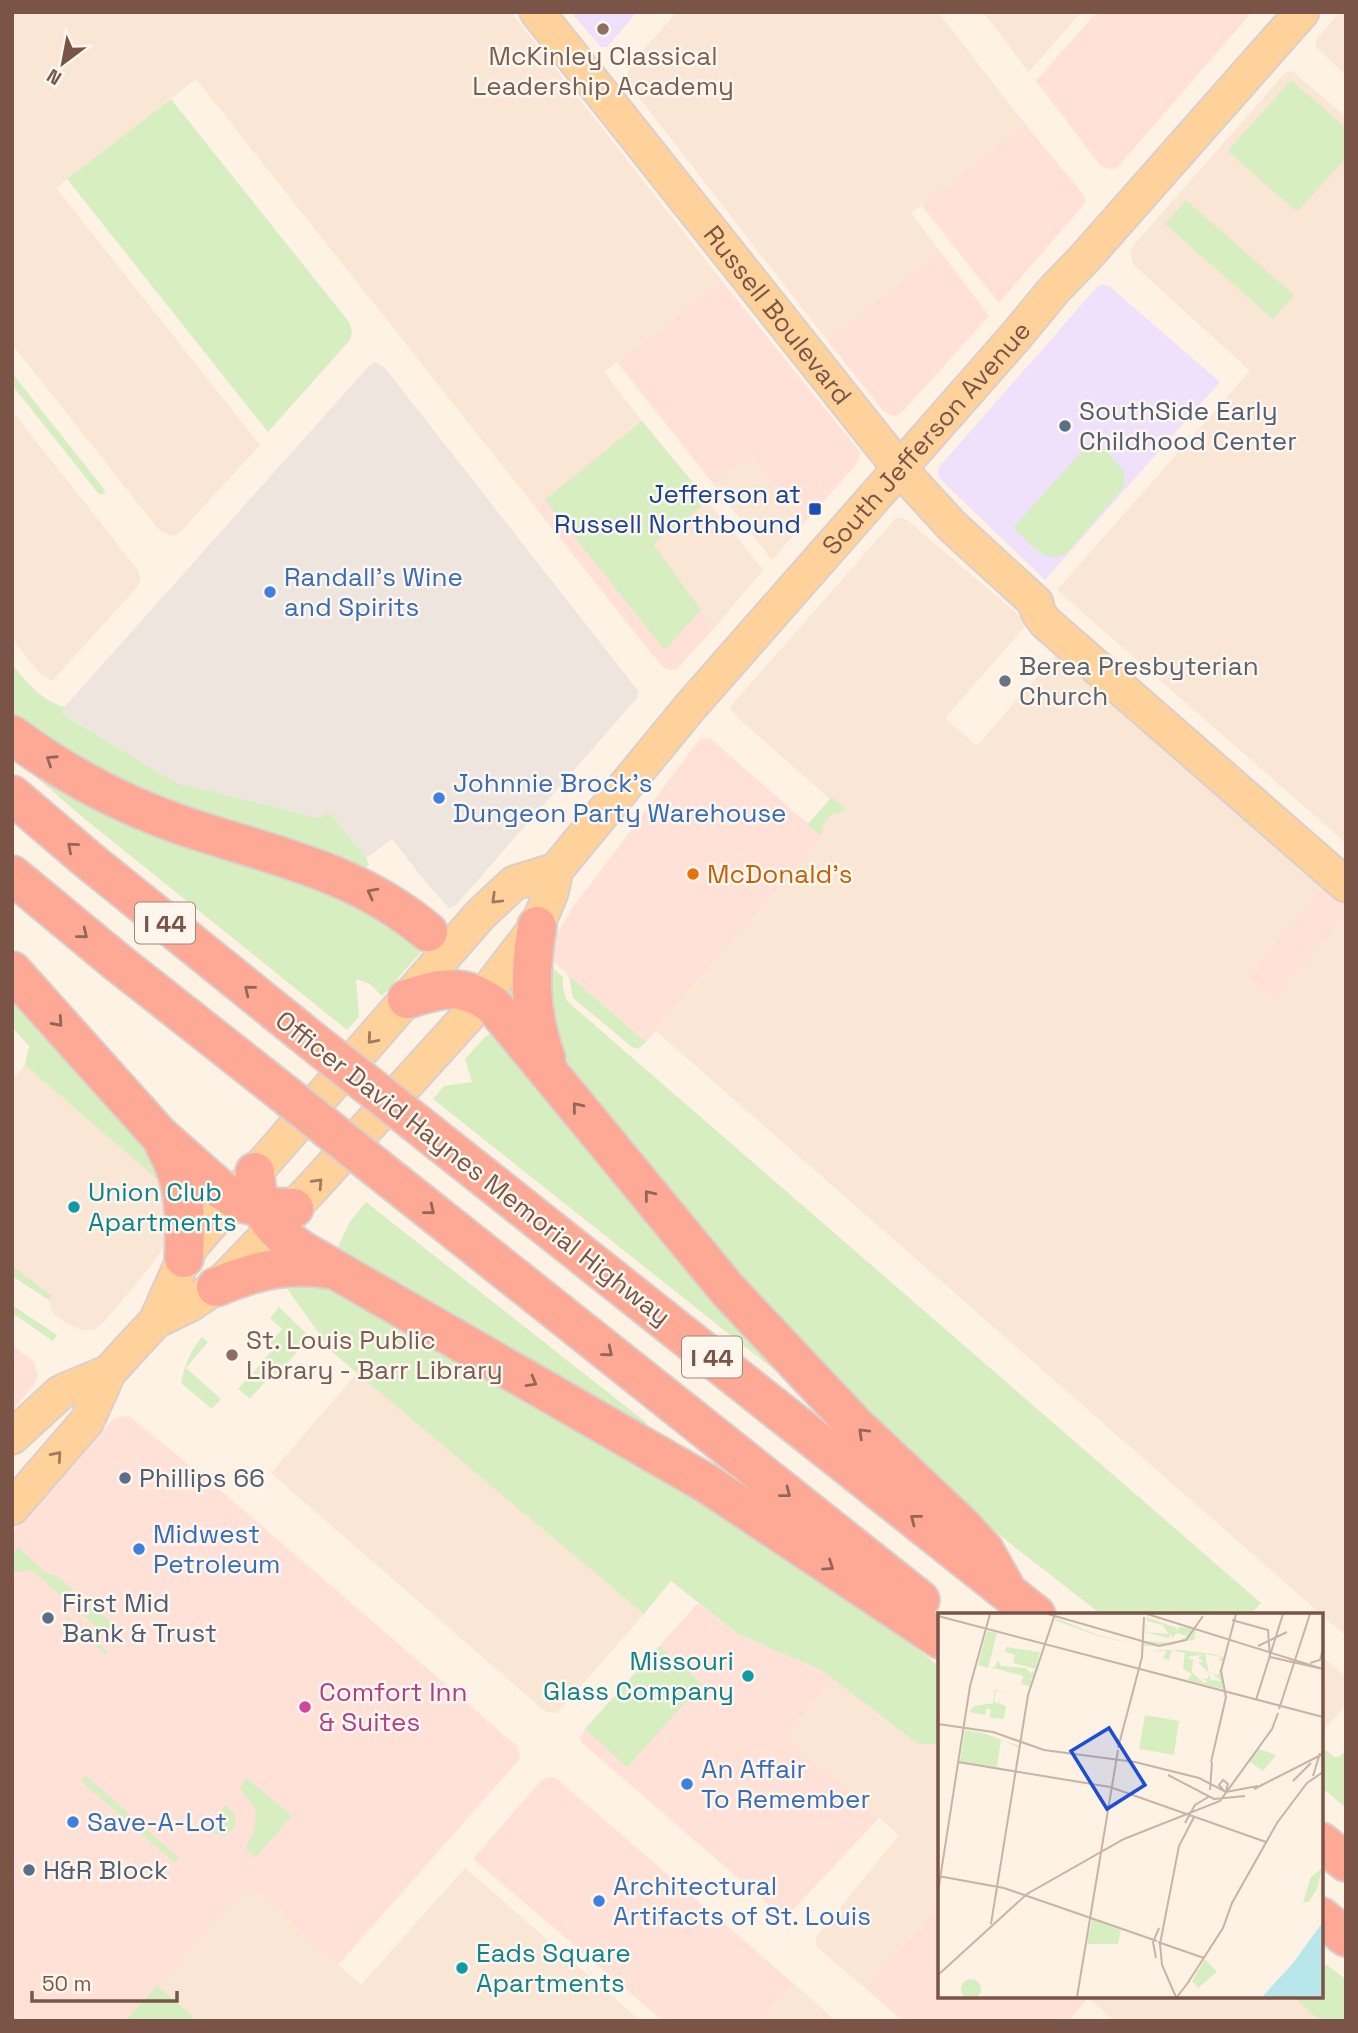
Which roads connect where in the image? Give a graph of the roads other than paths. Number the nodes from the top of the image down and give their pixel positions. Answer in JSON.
{"nodes":[{"id":1,"x":537,"y":12,"type":"edge"},
{"id":2,"x":1302,"y":12,"type":"edge"},
{"id":3,"x":900,"y":469,"type":"junction"},
{"id":4,"x":1036,"y":603,"type":"junction"},
{"id":5,"x":12,"y":735,"type":"edge"},
{"id":6,"x":12,"y":795,"type":"edge"},
{"id":7,"x":1346,"y":857,"type":"edge"},
{"id":8,"x":556,"y":870,"type":"junction"},
{"id":9,"x":12,"y":874,"type":"edge"},
{"id":10,"x":1346,"y":885,"type":"edge"},
{"id":11,"x":537,"y":926,"type":"junction"},
{"id":12,"x":438,"y":942,"type":"junction"},
{"id":13,"x":12,"y":971,"type":"edge"},
{"id":14,"x":472,"y":993,"type":"junction"},
{"id":15,"x":407,"y":999,"type":"junction"},
{"id":16,"x":551,"y":1074,"type":"junction"},
{"id":17,"x":159,"y":1135,"type":"junction"},
{"id":18,"x":263,"y":1202,"type":"junction"},
{"id":19,"x":184,"y":1258,"type":"junction"},
{"id":20,"x":335,"y":1270,"type":"junction"},
{"id":21,"x":216,"y":1287,"type":"junction"},
{"id":22,"x":156,"y":1321,"type":"junction"},
{"id":23,"x":109,"y":1372,"type":"junction"},
{"id":24,"x":12,"y":1437,"type":"edge"},
{"id":25,"x":12,"y":1508,"type":"edge"},
{"id":26,"x":1007,"y":1591,"type":"junction"},
{"id":27,"x":938,"y":1613,"type":"edge"},
{"id":28,"x":1034,"y":1613,"type":"edge"},
{"id":29,"x":938,"y":1638,"type":"edge"},
{"id":30,"x":1323,"y":1844,"type":"edge"},
{"id":31,"x":1346,"y":1862,"type":"edge"},
{"id":32,"x":1323,"y":1919,"type":"edge"},
{"id":33,"x":1346,"y":1937,"type":"edge"}],
"edges":[{"from":1,"to":3,"type":"main road","name":"Russell Boulevard"},
{"from":2,"to":3,"type":"main road","name":"South Jefferson Avenue"},
{"from":3,"to":4,"type":"main road","name":"Russell Boulevard"},
{"from":3,"to":8,"type":"main road","name":"South Jefferson Avenue"},
{"from":4,"to":7,"type":"main road","name":"Russell Boulevard"},
{"from":4,"to":10,"type":"main road","name":"Russell Boulevard"},
{"from":12,"to":5,"type":"highway","one_way":true},
{"from":26,"to":6,"type":"highway","name":"Officer David Haynes Memorial Highway","number":"I 44","one_way":true,"bridge":true},
{"from":8,"to":11,"type":"main road","name":"South Jefferson Avenue"},
{"from":8,"to":12,"type":"main road","name":"South Jefferson Avenue","one_way":true},
{"from":9,"to":27,"type":"highway","number":"I 44","one_way":true,"bridge":true},
{"from":11,"to":14,"type":"main road","name":"South Jefferson Avenue"},
{"from":11,"to":16,"type":"highway"},
{"from":12,"to":14,"type":"main road"},
{"from":12,"to":15,"type":"main road","name":"South Jefferson Avenue"},
{"from":13,"to":17,"type":"highway","one_way":true},
{"from":14,"to":15,"type":"highway"},
{"from":14,"to":16,"type":"highway"},
{"from":18,"to":14,"type":"main road","name":"South Jefferson Avenue","one_way":true},
{"from":15,"to":18,"type":"main road","name":"South Jefferson Avenue","one_way":true},
{"from":26,"to":16,"type":"highway","one_way":true},
{"from":17,"to":18,"type":"highway"},
{"from":17,"to":19,"type":"highway"},
{"from":18,"to":19,"type":"main road","name":"South Jefferson Avenue"},
{"from":18,"to":20,"type":"highway"},
{"from":18,"to":21,"type":"main road","name":"South Jefferson Avenue"},
{"from":19,"to":22,"type":"main road","name":"South Jefferson Avenue"},
{"from":20,"to":21,"type":"highway"},
{"from":20,"to":29,"type":"highway","one_way":true},
{"from":21,"to":22,"type":"main road","name":"South Jefferson Avenue"},
{"from":22,"to":23,"type":"main road","name":"South Jefferson Avenue"},
{"from":23,"to":24,"type":"main road","name":"South Jefferson Avenue"},
{"from":25,"to":23,"type":"main road","name":"South Jefferson Avenue","one_way":true},
{"from":26,"to":28,"type":"highway","name":"Officer David Haynes Memorial Highway","number":"I 44"},
{"from":30,"to":31,"type":"highway"},
{"from":32,"to":33,"type":"highway"}]}
